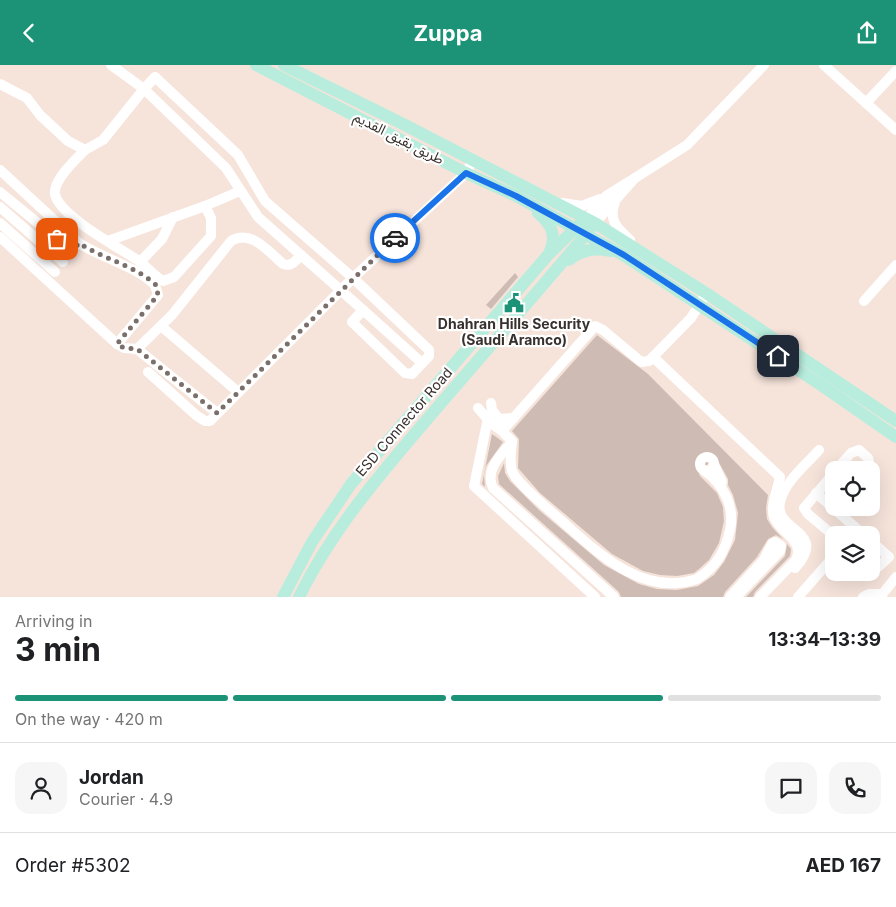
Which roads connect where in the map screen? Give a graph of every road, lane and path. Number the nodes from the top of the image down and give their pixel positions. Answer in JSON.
{"nodes":[{"id":1,"x":111,"y":65,"type":"edge"},
{"id":2,"x":256,"y":65,"type":"edge"},
{"id":3,"x":284,"y":65,"type":"edge"},
{"id":4,"x":764,"y":65,"type":"edge"},
{"id":5,"x":824,"y":65,"type":"edge"},
{"id":6,"x":891,"y":65,"type":"edge"},
{"id":7,"x":896,"y":70,"type":"edge"},
{"id":8,"x":0,"y":84,"type":"edge"},
{"id":9,"x":144,"y":89,"type":"junction"},
{"id":10,"x":866,"y":103,"type":"junction"},
{"id":11,"x":896,"y":130,"type":"edge"},
{"id":12,"x":85,"y":150,"type":"junction"},
{"id":13,"x":236,"y":153,"type":"junction"},
{"id":14,"x":473,"y":160,"type":"junction"},
{"id":15,"x":226,"y":168,"type":"junction"},
{"id":16,"x":0,"y":170,"type":"edge"},
{"id":17,"x":466,"y":173,"type":"junction"},
{"id":18,"x":635,"y":178,"type":"junction"},
{"id":19,"x":240,"y":191,"type":"junction"},
{"id":20,"x":0,"y":192,"type":"edge"},
{"id":21,"x":24,"y":193,"type":"junction"},
{"id":22,"x":516,"y":196,"type":"junction"},
{"id":23,"x":606,"y":196,"type":"junction"},
{"id":24,"x":616,"y":200,"type":"junction"},
{"id":25,"x":554,"y":202,"type":"junction"},
{"id":26,"x":14,"y":204,"type":"junction"},
{"id":27,"x":204,"y":206,"type":"junction"},
{"id":28,"x":1,"y":215,"type":"edge"},
{"id":29,"x":173,"y":217,"type":"junction"},
{"id":30,"x":590,"y":221,"type":"junction"},
{"id":31,"x":581,"y":231,"type":"junction"},
{"id":32,"x":0,"y":237,"type":"edge"},
{"id":33,"x":108,"y":241,"type":"junction"},
{"id":34,"x":79,"y":243,"type":"junction"},
{"id":35,"x":72,"y":251,"type":"junction"},
{"id":36,"x":643,"y":252,"type":"junction"},
{"id":37,"x":301,"y":255,"type":"junction"},
{"id":38,"x":548,"y":255,"type":"junction"},
{"id":39,"x":624,"y":255,"type":"junction"},
{"id":40,"x":64,"y":262,"type":"junction"},
{"id":41,"x":140,"y":262,"type":"junction"},
{"id":42,"x":896,"y":265,"type":"edge"},
{"id":43,"x":52,"y":276,"type":"junction"},
{"id":44,"x":550,"y":276,"type":"junction"},
{"id":45,"x":353,"y":278,"type":"junction"},
{"id":46,"x":341,"y":290,"type":"junction"},
{"id":47,"x":703,"y":299,"type":"junction"},
{"id":48,"x":864,"y":301,"type":"dead end"},
{"id":49,"x":363,"y":310,"type":"junction"},
{"id":50,"x":161,"y":326,"type":"junction"},
{"id":51,"x":117,"y":344,"type":"junction"},
{"id":52,"x":137,"y":349,"type":"junction"},
{"id":53,"x":653,"y":357,"type":"junction"},
{"id":54,"x":422,"y":363,"type":"junction"},
{"id":55,"x":148,"y":373,"type":"dead end"},
{"id":56,"x":447,"y":373,"type":"junction"},
{"id":57,"x":458,"y":383,"type":"junction"},
{"id":58,"x":238,"y":392,"type":"junction"},
{"id":59,"x":217,"y":413,"type":"junction"},
{"id":60,"x":514,"y":418,"type":"junction"},
{"id":61,"x":490,"y":421,"type":"junction"},
{"id":62,"x":896,"y":421,"type":"edge"},
{"id":63,"x":502,"y":431,"type":"junction"},
{"id":64,"x":896,"y":437,"type":"edge"},
{"id":65,"x":512,"y":441,"type":"junction"},
{"id":66,"x":819,"y":450,"type":"dead end"},
{"id":67,"x":507,"y":454,"type":"junction"},
{"id":68,"x":844,"y":461,"type":"edge"},
{"id":69,"x":869,"y":461,"type":"edge"},
{"id":70,"x":784,"y":480,"type":"junction"},
{"id":71,"x":825,"y":483,"type":"edge"},
{"id":72,"x":816,"y":493,"type":"junction"},
{"id":73,"x":847,"y":516,"type":"edge"},
{"id":74,"x":848,"y":520,"type":"junction"},
{"id":75,"x":854,"y":526,"type":"edge"},
{"id":76,"x":825,"y":528,"type":"edge"},
{"id":77,"x":880,"y":549,"type":"edge"},
{"id":78,"x":892,"y":560,"type":"edge"},
{"id":79,"x":825,"y":566,"type":"edge"},
{"id":80,"x":880,"y":566,"type":"edge"},
{"id":81,"x":896,"y":577,"type":"edge"},
{"id":82,"x":881,"y":595,"type":"edge"},
{"id":83,"x":283,"y":597,"type":"edge"},
{"id":84,"x":299,"y":597,"type":"edge"},
{"id":85,"x":595,"y":597,"type":"edge"},
{"id":86,"x":600,"y":597,"type":"edge"},
{"id":87,"x":614,"y":597,"type":"edge"},
{"id":88,"x":619,"y":597,"type":"edge"},
{"id":89,"x":730,"y":597,"type":"edge"},
{"id":90,"x":736,"y":597,"type":"edge"},
{"id":91,"x":760,"y":597,"type":"edge"},
{"id":92,"x":769,"y":597,"type":"edge"},
{"id":93,"x":798,"y":597,"type":"edge"},
{"id":94,"x":863,"y":597,"type":"edge"}],
"edges":[{"from":1,"to":9,"type":"street"},
{"from":2,"to":17,"type":"main road","name":"طريق بقيق القديم"},
{"from":3,"to":14,"type":"main road","name":"طريق بقيق القديم"},
{"from":4,"to":18,"type":"street"},
{"from":5,"to":10,"type":"street"},
{"from":6,"to":7,"type":"street"},
{"from":7,"to":10,"type":"street"},
{"from":8,"to":12,"type":"street"},
{"from":9,"to":12,"type":"street"},
{"from":9,"to":13,"type":"street"},
{"from":9,"to":15,"type":"street"},
{"from":10,"to":11,"type":"street"},
{"from":12,"to":33,"type":"street"},
{"from":13,"to":15,"type":"street"},
{"from":13,"to":45,"type":"street"},
{"from":14,"to":17,"type":"street"},
{"from":14,"to":25,"type":"main road","name":"طريق بقيق القديم"},
{"from":15,"to":19,"type":"street"},
{"from":16,"to":21,"type":"street"},
{"from":17,"to":22,"type":"main road","name":"طريق بقيق القديم"},
{"from":17,"to":45,"type":"street"},
{"from":18,"to":23,"type":"street"},
{"from":18,"to":24,"type":"street"},
{"from":19,"to":27,"type":"street"},
{"from":19,"to":37,"type":"street"},
{"from":20,"to":26,"type":"street"},
{"from":21,"to":26,"type":"street"},
{"from":21,"to":34,"type":"street"},
{"from":22,"to":31,"type":"main road","name":"طريق بقيق القديم"},
{"from":22,"to":38,"type":"main road"},
{"from":23,"to":25,"type":"street"},
{"from":23,"to":30,"type":"street"},
{"from":24,"to":30,"type":"street"},
{"from":24,"to":36,"type":"street"},
{"from":25,"to":30,"type":"main road","name":"طريق بقيق القديم"},
{"from":26,"to":35,"type":"street"},
{"from":27,"to":29,"type":"street"},
{"from":27,"to":41,"type":"street"},
{"from":28,"to":40,"type":"street"},
{"from":28,"to":43,"type":"street"},
{"from":29,"to":33,"type":"street"},
{"from":29,"to":41,"type":"street"},
{"from":30,"to":31,"type":"main road","name":"ESD Connector Road"},
{"from":30,"to":36,"type":"main road","name":"طريق بقيق القديم"},
{"from":31,"to":38,"type":"main road","name":"ESD Connector Road"},
{"from":31,"to":39,"type":"main road","name":"طريق بقيق القديم"},
{"from":31,"to":44,"type":"main road","name":"ESD Connector Road"},
{"from":32,"to":43,"type":"street"},
{"from":33,"to":41,"type":"street"},
{"from":34,"to":35,"type":"street"},
{"from":34,"to":51,"type":"street"},
{"from":35,"to":40,"type":"street"},
{"from":36,"to":47,"type":"main road","name":"طريق بقيق القديم"},
{"from":37,"to":46,"type":"street"},
{"from":37,"to":50,"type":"street"},
{"from":38,"to":56,"type":"main road","name":"ESD Connector Road"},
{"from":39,"to":44,"type":"main road"},
{"from":39,"to":47,"type":"main road","name":"طريق بقيق القديم"},
{"from":40,"to":43,"type":"street"},
{"from":42,"to":48,"type":"street"},
{"from":43,"to":51,"type":"street"},
{"from":44,"to":57,"type":"main road","name":"ESD Connector Road"},
{"from":45,"to":46,"type":"street"},
{"from":45,"to":54,"type":"street"},
{"from":46,"to":49,"type":"street"},
{"from":46,"to":58,"type":"street"},
{"from":47,"to":53,"type":"street"},
{"from":47,"to":62,"type":"main road","name":"طريق بقيق القديم"},
{"from":47,"to":64,"type":"main road","name":"طريق بقيق القديم"},
{"from":49,"to":54,"type":"street"},
{"from":49,"to":54,"type":"street"},
{"from":50,"to":52,"type":"street"},
{"from":50,"to":58,"type":"street"},
{"from":51,"to":52,"type":"street"},
{"from":52,"to":59,"type":"street"},
{"from":53,"to":60,"type":"street"},
{"from":53,"to":70,"type":"street"},
{"from":55,"to":59,"type":"street"},
{"from":56,"to":57,"type":"main road"},
{"from":56,"to":83,"type":"main road","name":"ESD Connector Road"},
{"from":57,"to":84,"type":"main road","name":"ESD Connector Road"},
{"from":58,"to":59,"type":"street"},
{"from":60,"to":61,"type":"street"},
{"from":60,"to":63,"type":"street"},
{"from":61,"to":63,"type":"street"},
{"from":61,"to":85,"type":"street"},
{"from":61,"to":86,"type":"street"},
{"from":63,"to":65,"type":"street"},
{"from":65,"to":67,"type":"street"},
{"from":65,"to":67,"type":"street"},
{"from":65,"to":87,"type":"street"},
{"from":66,"to":70,"type":"street"},
{"from":67,"to":88,"type":"street"},
{"from":68,"to":69,"type":"street"},
{"from":70,"to":91,"type":"street"},
{"from":70,"to":92,"type":"street"},
{"from":71,"to":72,"type":"street"},
{"from":72,"to":74,"type":"street"},
{"from":72,"to":76,"type":"street"},
{"from":73,"to":74,"type":"street"},
{"from":74,"to":75,"type":"street"},
{"from":77,"to":78,"type":"street"},
{"from":78,"to":80,"type":"street"},
{"from":79,"to":93,"type":"street"},
{"from":81,"to":82,"type":"street"},
{"from":82,"to":94,"type":"street"},
{"from":89,"to":90,"type":"street"}]}
